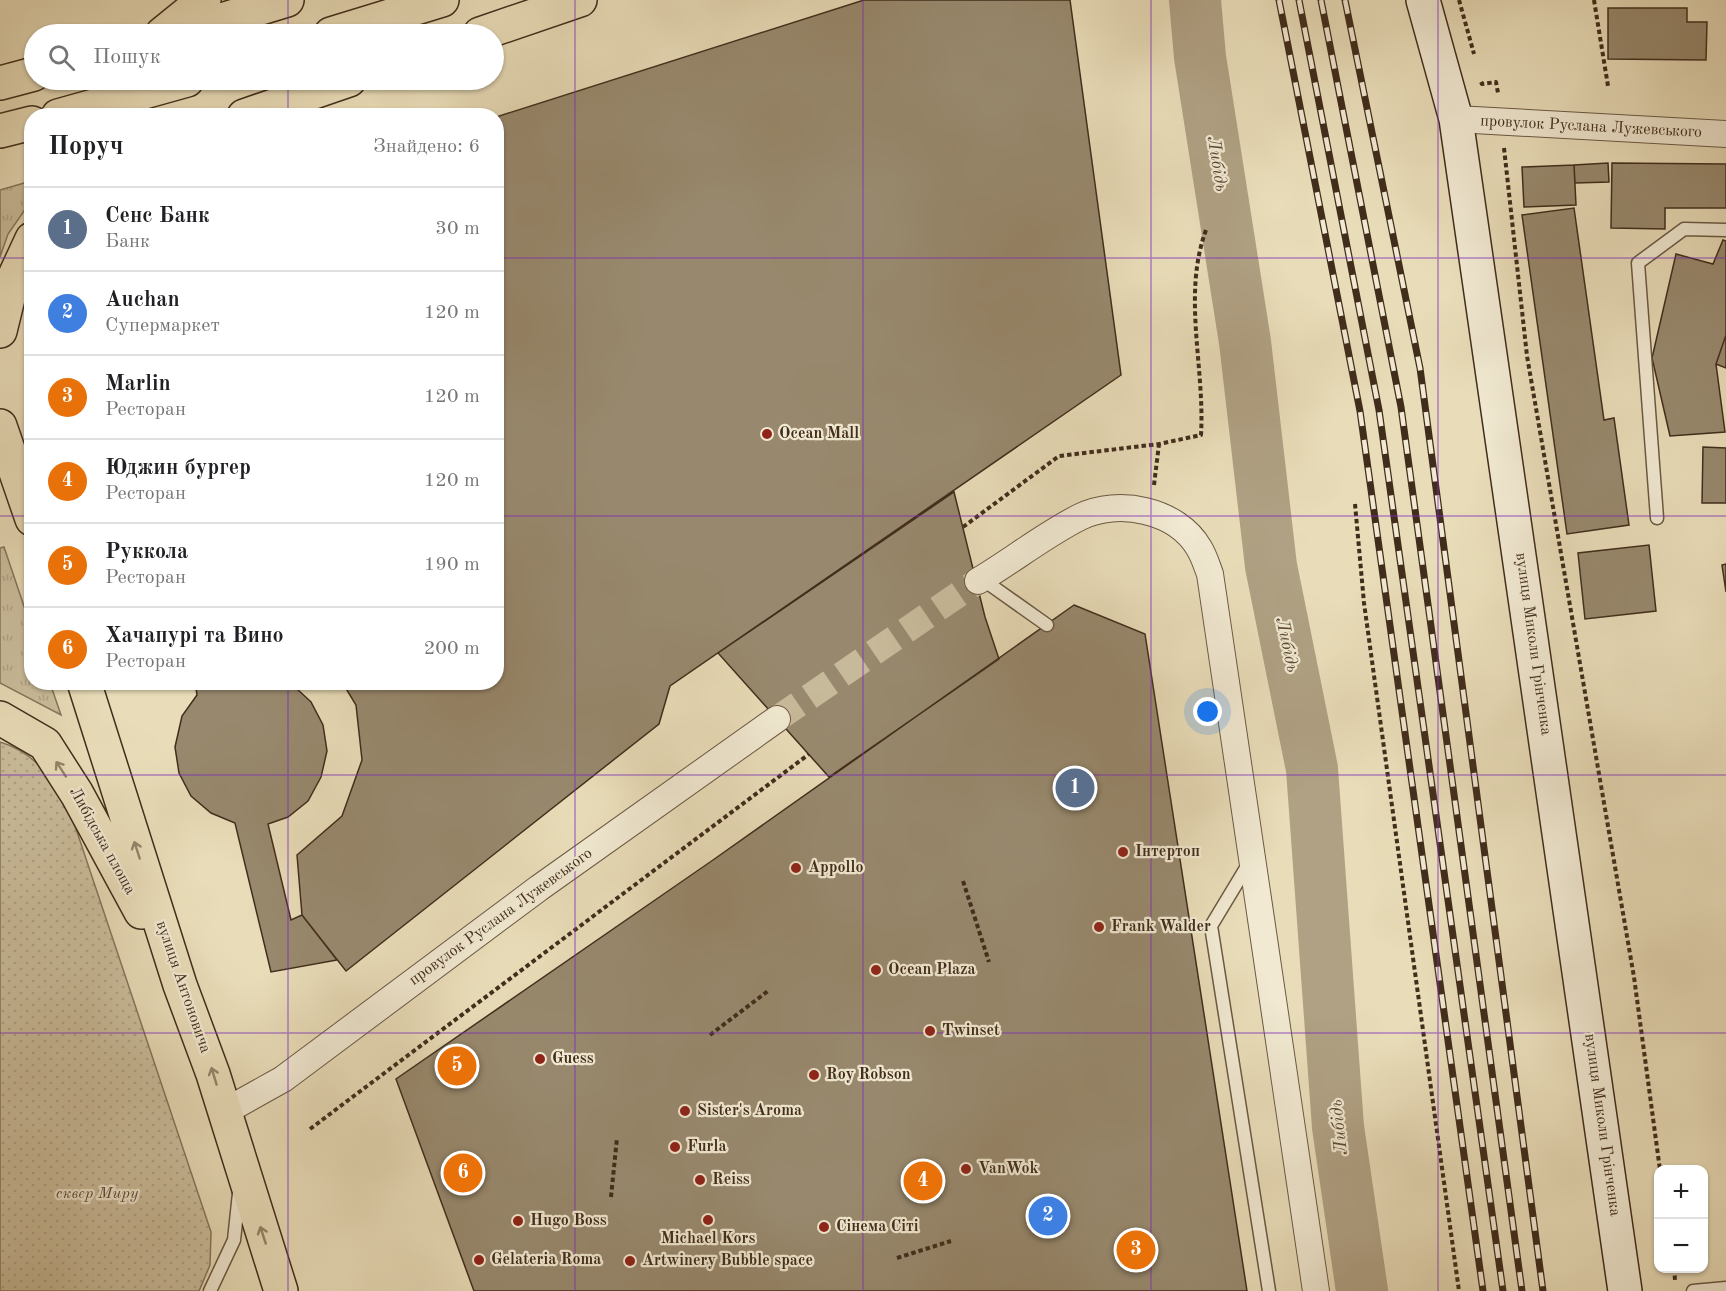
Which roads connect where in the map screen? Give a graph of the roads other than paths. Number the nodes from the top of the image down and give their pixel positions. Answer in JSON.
{"nodes":[{"id":1,"x":204,"y":0,"type":"edge"},
{"id":2,"x":287,"y":0,"type":"edge"},
{"id":3,"x":442,"y":0,"type":"edge"},
{"id":4,"x":580,"y":0,"type":"edge"},
{"id":5,"x":1423,"y":0,"type":"edge"},
{"id":6,"x":174,"y":24,"type":"edge"},
{"id":7,"x":209,"y":24,"type":"edge"},
{"id":8,"x":364,"y":24,"type":"edge"},
{"id":9,"x":504,"y":26,"type":"edge"},
{"id":10,"x":24,"y":77,"type":"edge"},
{"id":11,"x":0,"y":83,"type":"edge"},
{"id":12,"x":150,"y":90,"type":"edge"},
{"id":13,"x":320,"y":90,"type":"edge"},
{"id":14,"x":86,"y":108,"type":"edge"},
{"id":15,"x":267,"y":108,"type":"edge"},
{"id":16,"x":1456,"y":119,"type":"junction"},
{"id":17,"x":24,"y":125,"type":"edge"},
{"id":18,"x":0,"y":131,"type":"edge"},
{"id":19,"x":1726,"y":134,"type":"edge"},
{"id":20,"x":1726,"y":230,"type":"edge"},
{"id":21,"x":24,"y":256,"type":"edge"},
{"id":22,"x":0,"y":331,"type":"edge"},
{"id":23,"x":0,"y":426,"type":"edge"},
{"id":24,"x":24,"y":496,"type":"edge"},
{"id":25,"x":1657,"y":518,"type":"dead end"},
{"id":26,"x":980,"y":580,"type":"joint"},
{"id":27,"x":1047,"y":625,"type":"dead end"},
{"id":28,"x":87,"y":690,"type":"edge"},
{"id":29,"x":0,"y":718,"type":"edge"},
{"id":30,"x":777,"y":719,"type":"tunnel mouth"},
{"id":31,"x":1252,"y":859,"type":"junction"},
{"id":32,"x":180,"y":985,"type":"junction"},
{"id":33,"x":224,"y":1112,"type":"junction"},
{"id":34,"x":242,"y":1173,"type":"junction"},
{"id":35,"x":1726,"y":1288,"type":"edge"},
{"id":36,"x":210,"y":1291,"type":"edge"},
{"id":37,"x":281,"y":1291,"type":"edge"},
{"id":38,"x":1269,"y":1291,"type":"edge"},
{"id":39,"x":1316,"y":1291,"type":"edge"},
{"id":40,"x":1626,"y":1291,"type":"edge"},
{"id":41,"x":1693,"y":1291,"type":"edge"}],
"edges":[{"from":1,"to":6,"type":"main road"},
{"from":2,"to":7,"type":"main road"},
{"from":3,"to":8,"type":"main road"},
{"from":4,"to":9,"type":"main road"},
{"from":5,"to":16,"type":"main road","name":"вулиця Миколи Грінченка"},
{"from":10,"to":11,"type":"main road"},
{"from":12,"to":14,"type":"main road"},
{"from":13,"to":15,"type":"main road"},
{"from":16,"to":19,"type":"street","name":"провулок Руслана Лужевського"},
{"from":16,"to":40,"type":"main road","name":"вулиця Миколи Грінченка"},
{"from":17,"to":18,"type":"main road"},
{"from":20,"to":25,"type":"lane"},
{"from":21,"to":22,"type":"main road"},
{"from":23,"to":24,"type":"main road"},
{"from":26,"to":27,"type":"lane"},
{"from":26,"to":31,"type":"street"},
{"from":32,"to":28,"type":"main road","name":"вулиця Антоновича","one_way":true},
{"from":32,"to":29,"type":"main road","name":"Либідська площа","one_way":true},
{"from":30,"to":33,"type":"street","name":"провулок Руслана Лужевського"},
{"from":31,"to":38,"type":"lane"},
{"from":31,"to":39,"type":"street"},
{"from":33,"to":32,"type":"main road","name":"вулиця Антоновича","one_way":true},
{"from":33,"to":34,"type":"main road","name":"вулиця Антоновича"},
{"from":34,"to":36,"type":"lane"},
{"from":37,"to":34,"type":"main road","name":"вулиця Антоновича","one_way":true},
{"from":35,"to":41,"type":"lane"}]}
